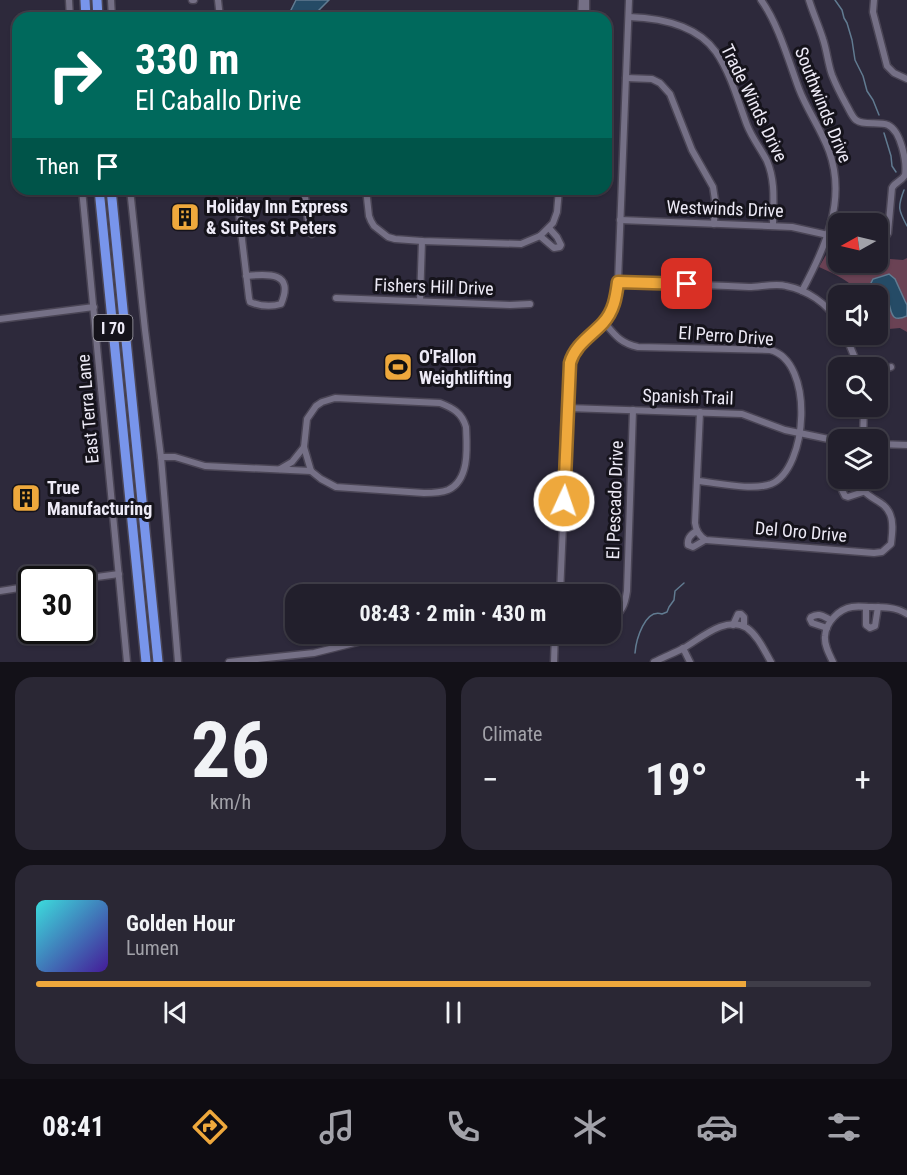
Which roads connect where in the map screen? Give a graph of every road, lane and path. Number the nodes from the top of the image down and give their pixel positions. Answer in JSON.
{"nodes":[{"id":1,"x":629,"y":0,"type":"edge"},
{"id":2,"x":761,"y":0,"type":"edge"},
{"id":3,"x":808,"y":0,"type":"edge"},
{"id":4,"x":874,"y":0,"type":"edge"},
{"id":5,"x":629,"y":17,"type":"junction"},
{"id":6,"x":626,"y":78,"type":"junction"},
{"id":7,"x":907,"y":79,"type":"edge"},
{"id":8,"x":83,"y":195,"type":"edge"},
{"id":9,"x":100,"y":195,"type":"edge"},
{"id":10,"x":112,"y":195,"type":"edge"},
{"id":11,"x":131,"y":195,"type":"edge"},
{"id":12,"x":237,"y":195,"type":"edge"},
{"id":13,"x":305,"y":195,"type":"edge"},
{"id":14,"x":367,"y":195,"type":"edge"},
{"id":15,"x":559,"y":195,"type":"edge"},
{"id":16,"x":834,"y":213,"type":"edge"},
{"id":17,"x":620,"y":220,"type":"junction"},
{"id":18,"x":714,"y":224,"type":"junction"},
{"id":19,"x":773,"y":226,"type":"junction"},
{"id":20,"x":549,"y":228,"type":"junction"},
{"id":21,"x":888,"y":233,"type":"edge"},
{"id":22,"x":312,"y":234,"type":"dead end"},
{"id":23,"x":828,"y":235,"type":"joint"},
{"id":24,"x":540,"y":236,"type":"junction"},
{"id":25,"x":422,"y":241,"type":"junction"},
{"id":26,"x":246,"y":276,"type":"junction"},
{"id":27,"x":618,"y":282,"type":"junction"},
{"id":28,"x":802,"y":291,"type":"junction"},
{"id":29,"x":336,"y":298,"type":"dead end"},
{"id":30,"x":420,"y":301,"type":"junction"},
{"id":31,"x":530,"y":304,"type":"dead end"},
{"id":32,"x":94,"y":307,"type":"junction"},
{"id":33,"x":828,"y":308,"type":"edge"},
{"id":34,"x":0,"y":319,"type":"edge"},
{"id":35,"x":604,"y":322,"type":"junction"},
{"id":36,"x":891,"y":367,"type":"dead end"},
{"id":37,"x":888,"y":368,"type":"edge"},
{"id":38,"x":568,"y":408,"type":"junction"},
{"id":39,"x":633,"y":410,"type":"junction"},
{"id":40,"x":700,"y":412,"type":"junction"},
{"id":41,"x":799,"y":434,"type":"junction"},
{"id":42,"x":828,"y":439,"type":"edge"},
{"id":43,"x":888,"y":444,"type":"edge"},
{"id":44,"x":907,"y":445,"type":"edge"},
{"id":45,"x":304,"y":447,"type":"junction"},
{"id":46,"x":161,"y":457,"type":"junction"},
{"id":47,"x":280,"y":469,"type":"junction"},
{"id":48,"x":311,"y":471,"type":"junction"},
{"id":49,"x":698,"y":481,"type":"junction"},
{"id":50,"x":865,"y":489,"type":"edge"},
{"id":51,"x":697,"y":531,"type":"junction"},
{"id":52,"x":705,"y":540,"type":"junction"},
{"id":53,"x":119,"y":574,"type":"junction"},
{"id":54,"x":96,"y":577,"type":"edge"},
{"id":55,"x":560,"y":584,"type":"edge"},
{"id":56,"x":18,"y":588,"type":"edge"},
{"id":57,"x":0,"y":591,"type":"edge"},
{"id":58,"x":866,"y":607,"type":"junction"},
{"id":59,"x":878,"y":607,"type":"junction"},
{"id":60,"x":621,"y":611,"type":"edge"},
{"id":61,"x":907,"y":614,"type":"edge"},
{"id":62,"x":831,"y":620,"type":"junction"},
{"id":63,"x":732,"y":625,"type":"junction"},
{"id":64,"x":744,"y":626,"type":"junction"},
{"id":65,"x":827,"y":628,"type":"junction"},
{"id":66,"x":348,"y":644,"type":"edge"},
{"id":67,"x":555,"y":644,"type":"edge"},
{"id":68,"x":683,"y":648,"type":"junction"},
{"id":69,"x":769,"y":661,"type":"edge"},
{"id":70,"x":128,"y":662,"type":"edge"},
{"id":71,"x":146,"y":662,"type":"edge"},
{"id":72,"x":158,"y":662,"type":"edge"},
{"id":73,"x":178,"y":662,"type":"edge"},
{"id":74,"x":229,"y":662,"type":"edge"},
{"id":75,"x":554,"y":662,"type":"edge"},
{"id":76,"x":654,"y":662,"type":"edge"},
{"id":77,"x":690,"y":662,"type":"edge"},
{"id":78,"x":833,"y":662,"type":"edge"}],
"edges":[{"from":1,"to":5,"type":"street"},
{"from":2,"to":16,"type":"street","name":"Southwinds Drive"},
{"from":3,"to":21,"type":"street"},
{"from":4,"to":7,"type":"street"},
{"from":5,"to":6,"type":"street"},
{"from":5,"to":19,"type":"street","name":"Trade Winds Drive"},
{"from":6,"to":17,"type":"street"},
{"from":6,"to":18,"type":"street"},
{"from":8,"to":32,"type":"street","name":"East Terra Lane"},
{"from":9,"to":71,"type":"highway","number":"I 70"},
{"from":10,"to":72,"type":"highway","number":"I 70"},
{"from":11,"to":46,"type":"street"},
{"from":12,"to":26,"type":"street"},
{"from":13,"to":22,"type":"street"},
{"from":14,"to":25,"type":"street"},
{"from":15,"to":20,"type":"street"},
{"from":17,"to":18,"type":"street","name":"Westwinds Drive"},
{"from":17,"to":27,"type":"street"},
{"from":18,"to":19,"type":"street","name":"Westwinds Drive"},
{"from":19,"to":23,"type":"street","name":"Westwinds Drive"},
{"from":20,"to":24,"type":"street"},
{"from":20,"to":24,"type":"street"},
{"from":23,"to":28,"type":"street","name":"Southwinds Drive"},
{"from":24,"to":25,"type":"street"},
{"from":25,"to":30,"type":"street"},
{"from":26,"to":26,"type":"street"},
{"from":27,"to":28,"type":"street"},
{"from":27,"to":35,"type":"street"},
{"from":28,"to":33,"type":"street"},
{"from":29,"to":30,"type":"street","name":"Fishers Hill Drive"},
{"from":30,"to":31,"type":"street","name":"Fishers Hill Drive"},
{"from":32,"to":34,"type":"street"},
{"from":32,"to":53,"type":"street","name":"East Terra Lane"},
{"from":35,"to":38,"type":"street"},
{"from":35,"to":41,"type":"street","name":"El Perro Drive"},
{"from":36,"to":37,"type":"street"},
{"from":38,"to":39,"type":"street","name":"Spanish Trail"},
{"from":38,"to":55,"type":"street"},
{"from":39,"to":40,"type":"street","name":"Spanish Trail"},
{"from":39,"to":60,"type":"street","name":"El Pescado Drive"},
{"from":40,"to":41,"type":"street","name":"Spanish Trail"},
{"from":40,"to":49,"type":"street","name":"Del Oro Drive"},
{"from":41,"to":42,"type":"street","name":"Spanish Trail"},
{"from":41,"to":49,"type":"street","name":"El Perro Drive"},
{"from":43,"to":44,"type":"street"},
{"from":45,"to":47,"type":"street"},
{"from":45,"to":48,"type":"street"},
{"from":45,"to":48,"type":"street"},
{"from":46,"to":47,"type":"street"},
{"from":46,"to":73,"type":"street"},
{"from":47,"to":48,"type":"street"},
{"from":49,"to":51,"type":"street","name":"Del Oro Drive"},
{"from":50,"to":52,"type":"street","name":"Del Oro Drive"},
{"from":51,"to":52,"type":"street"},
{"from":51,"to":52,"type":"street","name":"Del Oro Drive"},
{"from":53,"to":54,"type":"street"},
{"from":53,"to":70,"type":"street","name":"East Terra Lane"},
{"from":56,"to":57,"type":"street"},
{"from":58,"to":59,"type":"street"},
{"from":58,"to":59,"type":"street"},
{"from":58,"to":62,"type":"street"},
{"from":59,"to":61,"type":"street"},
{"from":62,"to":65,"type":"street"},
{"from":62,"to":65,"type":"street"},
{"from":63,"to":64,"type":"street"},
{"from":63,"to":64,"type":"street"},
{"from":63,"to":68,"type":"street"},
{"from":64,"to":69,"type":"street"},
{"from":65,"to":78,"type":"street"},
{"from":66,"to":74,"type":"street"},
{"from":67,"to":75,"type":"street"},
{"from":68,"to":76,"type":"street"},
{"from":68,"to":77,"type":"street"}]}
